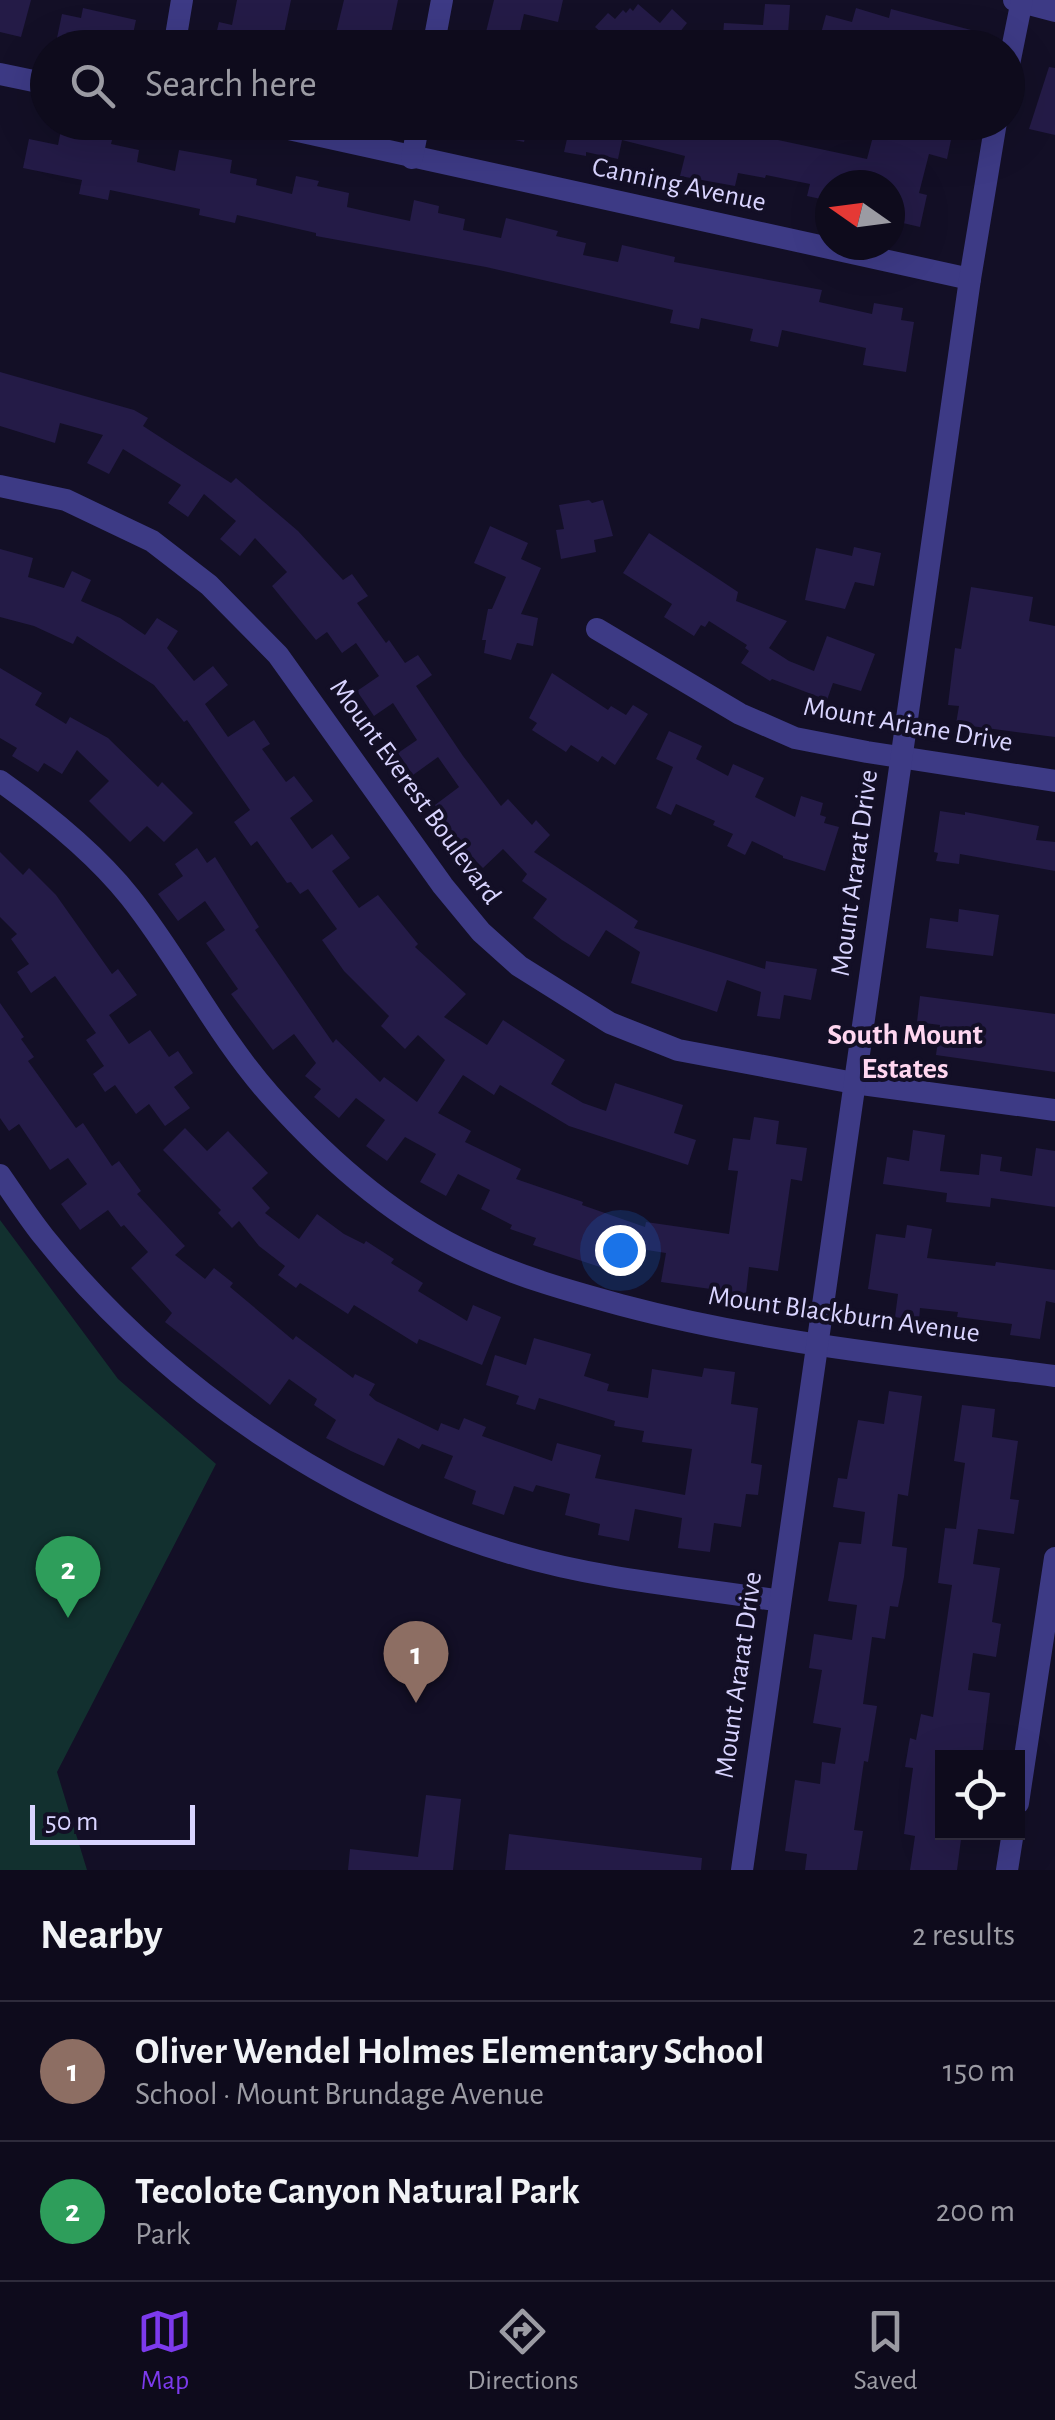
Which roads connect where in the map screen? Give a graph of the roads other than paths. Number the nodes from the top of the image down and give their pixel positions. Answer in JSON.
{"nodes":[{"id":1,"x":182,"y":0,"type":"edge"},
{"id":2,"x":442,"y":0,"type":"edge"},
{"id":3,"x":1020,"y":1,"type":"edge"},
{"id":4,"x":1055,"y":11,"type":"edge"},
{"id":5,"x":177,"y":30,"type":"edge"},
{"id":6,"x":436,"y":30,"type":"edge"},
{"id":7,"x":1015,"y":30,"type":"edge"},
{"id":8,"x":0,"y":74,"type":"edge"},
{"id":9,"x":30,"y":80,"type":"edge"},
{"id":10,"x":334,"y":140,"type":"edge"},
{"id":11,"x":416,"y":140,"type":"edge"},
{"id":12,"x":993,"y":140,"type":"edge"},
{"id":13,"x":412,"y":158,"type":"junction"},
{"id":14,"x":970,"y":280,"type":"junction"},
{"id":15,"x":0,"y":486,"type":"edge"},
{"id":16,"x":598,"y":629,"type":"dead end"},
{"id":17,"x":902,"y":756,"type":"junction"},
{"id":18,"x":0,"y":780,"type":"edge"},
{"id":19,"x":1055,"y":780,"type":"edge"},
{"id":20,"x":854,"y":1083,"type":"junction"},
{"id":21,"x":1055,"y":1110,"type":"edge"},
{"id":22,"x":0,"y":1174,"type":"edge"},
{"id":23,"x":818,"y":1346,"type":"junction"},
{"id":24,"x":1055,"y":1376,"type":"edge"},
{"id":25,"x":1055,"y":1558,"type":"edge"},
{"id":26,"x":780,"y":1602,"type":"junction"},
{"id":27,"x":1025,"y":1757,"type":"edge"},
{"id":28,"x":1012,"y":1840,"type":"edge"},
{"id":29,"x":742,"y":1870,"type":"edge"},
{"id":30,"x":1007,"y":1870,"type":"edge"}],
"edges":[{"from":1,"to":5,"type":"street"},
{"from":2,"to":6,"type":"street"},
{"from":3,"to":4,"type":"street"},
{"from":3,"to":7,"type":"street"},
{"from":8,"to":9,"type":"street"},
{"from":10,"to":13,"type":"street","name":"Canning Avenue"},
{"from":11,"to":13,"type":"street"},
{"from":12,"to":14,"type":"street","name":"Mount Ararat Drive"},
{"from":13,"to":14,"type":"street","name":"Canning Avenue"},
{"from":14,"to":17,"type":"street","name":"Mount Ararat Drive"},
{"from":15,"to":20,"type":"street","name":"Mount Everest Boulevard"},
{"from":16,"to":17,"type":"street","name":"Mount Ariane Drive"},
{"from":17,"to":19,"type":"street","name":"Mount Ariane Drive"},
{"from":17,"to":20,"type":"street","name":"Mount Ararat Drive"},
{"from":18,"to":23,"type":"street","name":"Mount Blackburn Avenue"},
{"from":20,"to":21,"type":"street","name":"Mount Everest Boulevard"},
{"from":20,"to":23,"type":"street","name":"Mount Ararat Drive"},
{"from":22,"to":26,"type":"street"},
{"from":23,"to":24,"type":"street","name":"Mount Blackburn Avenue"},
{"from":23,"to":26,"type":"street","name":"Mount Ararat Drive"},
{"from":25,"to":27,"type":"street"},
{"from":26,"to":29,"type":"street","name":"Mount Ararat Drive"},
{"from":28,"to":30,"type":"street"}]}
